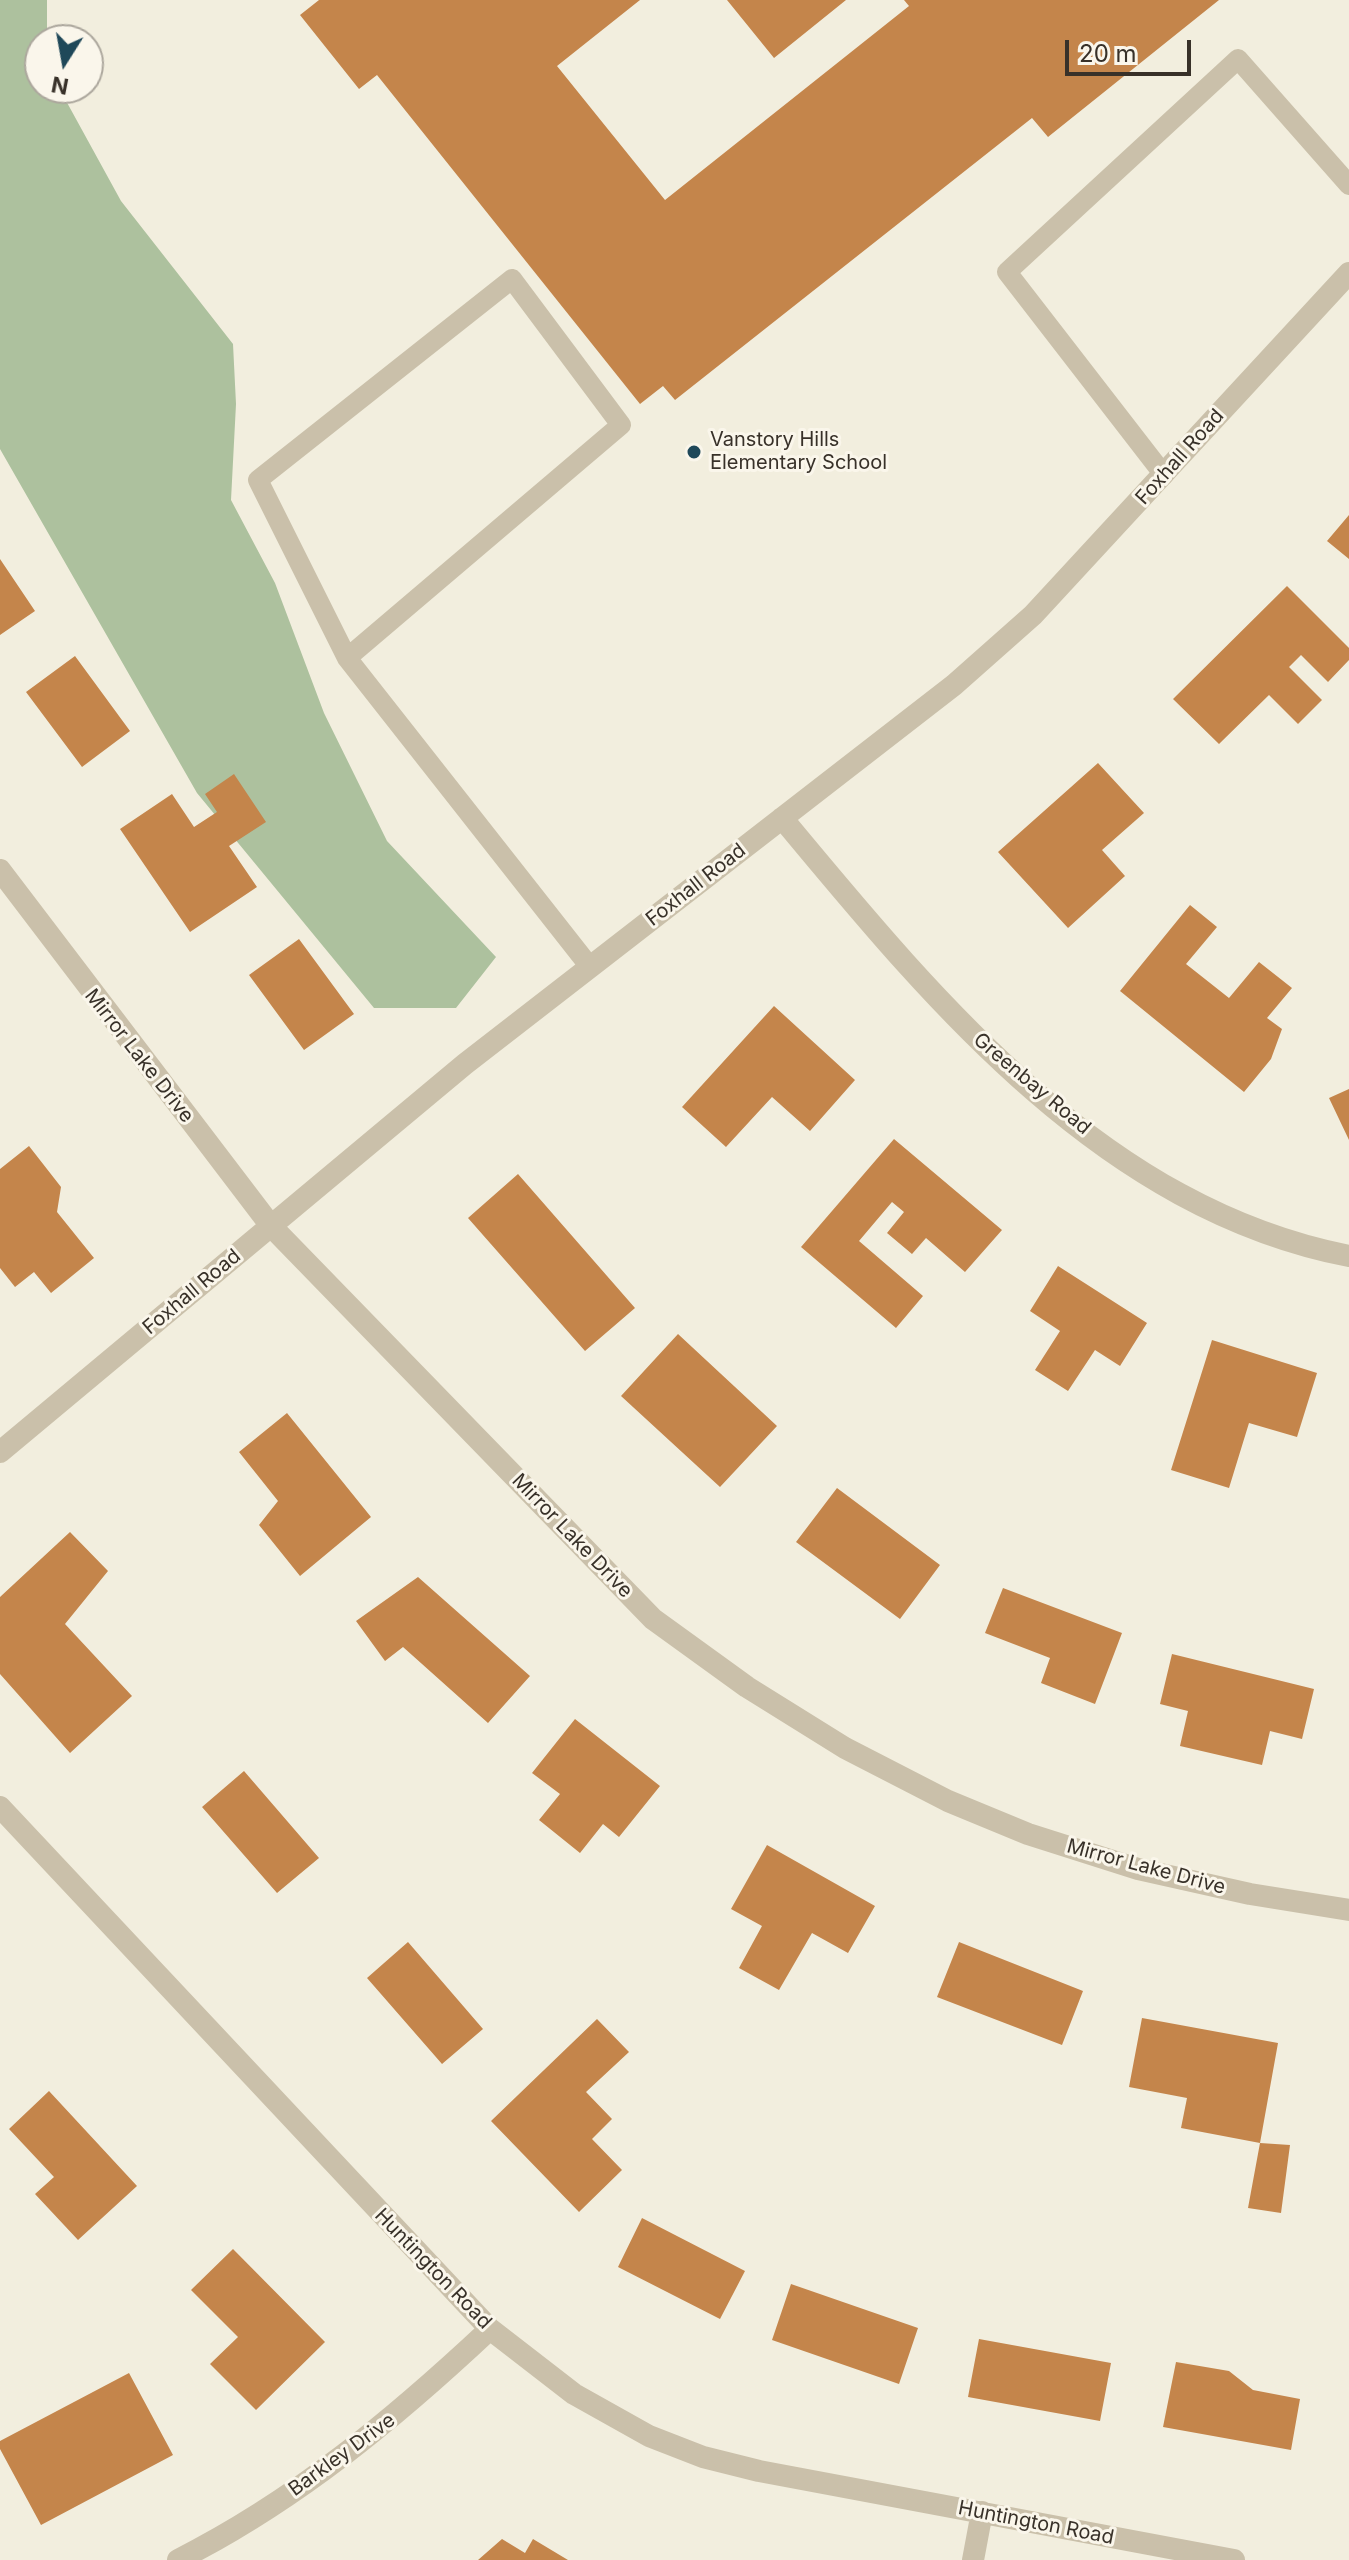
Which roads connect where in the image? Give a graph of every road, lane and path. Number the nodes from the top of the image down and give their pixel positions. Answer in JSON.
{"nodes":[{"id":1,"x":1349,"y":185,"type":"edge"},
{"id":2,"x":1349,"y":273,"type":"edge"},
{"id":3,"x":1164,"y":475,"type":"junction"},
{"id":4,"x":347,"y":658,"type":"junction"},
{"id":5,"x":782,"y":818,"type":"junction"},
{"id":6,"x":0,"y":870,"type":"edge"},
{"id":7,"x":590,"y":967,"type":"junction"},
{"id":8,"x":271,"y":1226,"type":"junction"},
{"id":9,"x":1349,"y":1256,"type":"edge"},
{"id":10,"x":0,"y":1452,"type":"edge"},
{"id":11,"x":0,"y":1807,"type":"edge"},
{"id":12,"x":1349,"y":1910,"type":"edge"},
{"id":13,"x":490,"y":2329,"type":"junction"},
{"id":14,"x":982,"y":2512,"type":"junction"},
{"id":15,"x":178,"y":2560,"type":"edge"},
{"id":16,"x":973,"y":2560,"type":"edge"},
{"id":17,"x":1234,"y":2560,"type":"edge"}],
"edges":[{"from":1,"to":3,"type":"lane"},
{"from":2,"to":3,"type":"street","name":"Foxhall Road"},
{"from":3,"to":5,"type":"street","name":"Foxhall Road"},
{"from":4,"to":4,"type":"lane"},
{"from":4,"to":7,"type":"lane"},
{"from":5,"to":7,"type":"street","name":"Foxhall Road"},
{"from":5,"to":9,"type":"street","name":"Greenbay Road"},
{"from":6,"to":8,"type":"street","name":"Mirror Lake Drive"},
{"from":7,"to":8,"type":"street","name":"Foxhall Road"},
{"from":8,"to":10,"type":"street","name":"Foxhall Road"},
{"from":8,"to":12,"type":"street","name":"Mirror Lake Drive"},
{"from":11,"to":13,"type":"street","name":"Huntington Road"},
{"from":13,"to":14,"type":"street","name":"Huntington Road"},
{"from":13,"to":15,"type":"street","name":"Barkley Drive"},
{"from":14,"to":16,"type":"street"},
{"from":14,"to":17,"type":"street","name":"Huntington Road"}]}
